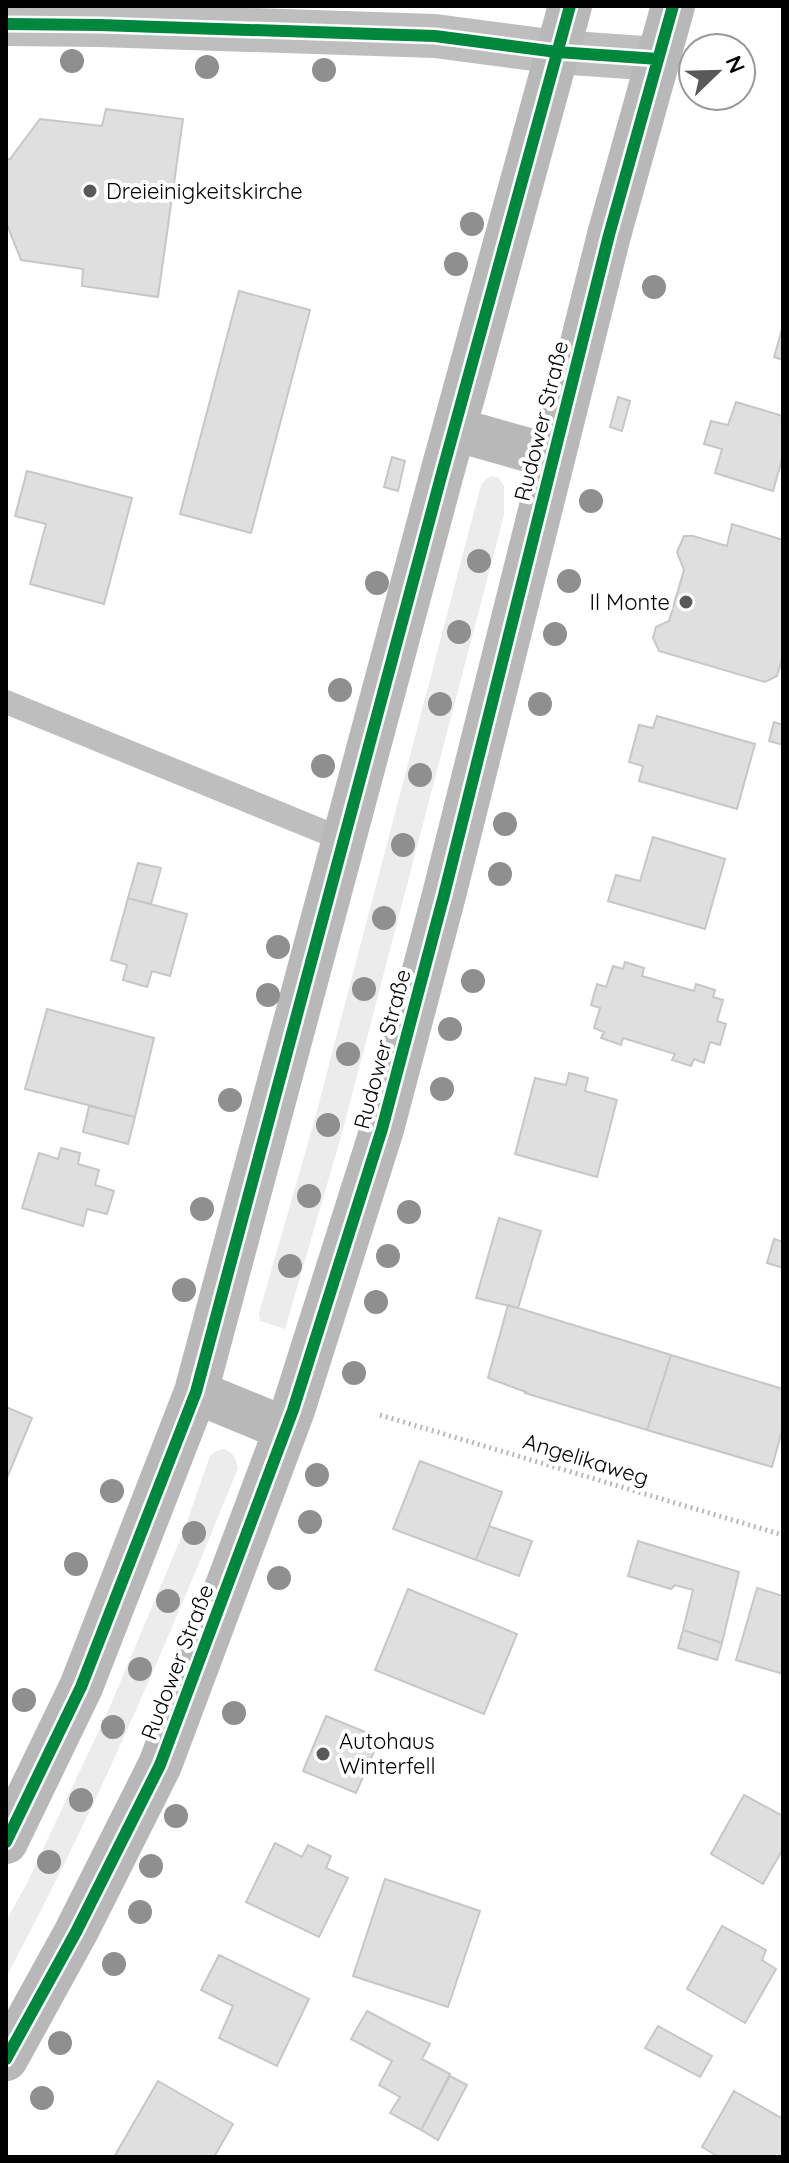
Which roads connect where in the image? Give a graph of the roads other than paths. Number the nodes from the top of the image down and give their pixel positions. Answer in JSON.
{"nodes":[{"id":1,"x":570,"y":6,"type":"edge"},
{"id":2,"x":673,"y":6,"type":"edge"},
{"id":3,"x":6,"y":24,"type":"edge"},
{"id":4,"x":557,"y":52,"type":"junction"},
{"id":5,"x":658,"y":59,"type":"junction"},
{"id":6,"x":454,"y":429,"type":"junction"},
{"id":7,"x":553,"y":457,"type":"junction"},
{"id":8,"x":6,"y":702,"type":"edge"},
{"id":9,"x":344,"y":840,"type":"junction"},
{"id":10,"x":196,"y":1392,"type":"junction"},
{"id":11,"x":286,"y":1429,"type":"junction"},
{"id":12,"x":6,"y":1842,"type":"edge"},
{"id":13,"x":6,"y":2059,"type":"edge"}],
"edges":[{"from":1,"to":4,"type":"main road"},
{"from":2,"to":5,"type":"main road","name":"Rudower Straße"},
{"from":3,"to":4,"type":"street"},
{"from":4,"to":5,"type":"street"},
{"from":4,"to":6,"type":"main road"},
{"from":5,"to":7,"type":"main road","name":"Rudower Straße"},
{"from":6,"to":7,"type":"main road"},
{"from":6,"to":9,"type":"main road"},
{"from":7,"to":11,"type":"main road","name":"Rudower Straße"},
{"from":8,"to":9,"type":"lane"},
{"from":9,"to":10,"type":"main road"},
{"from":10,"to":11,"type":"main road"},
{"from":10,"to":12,"type":"main road"},
{"from":11,"to":13,"type":"main road","name":"Rudower Straße"}]}
